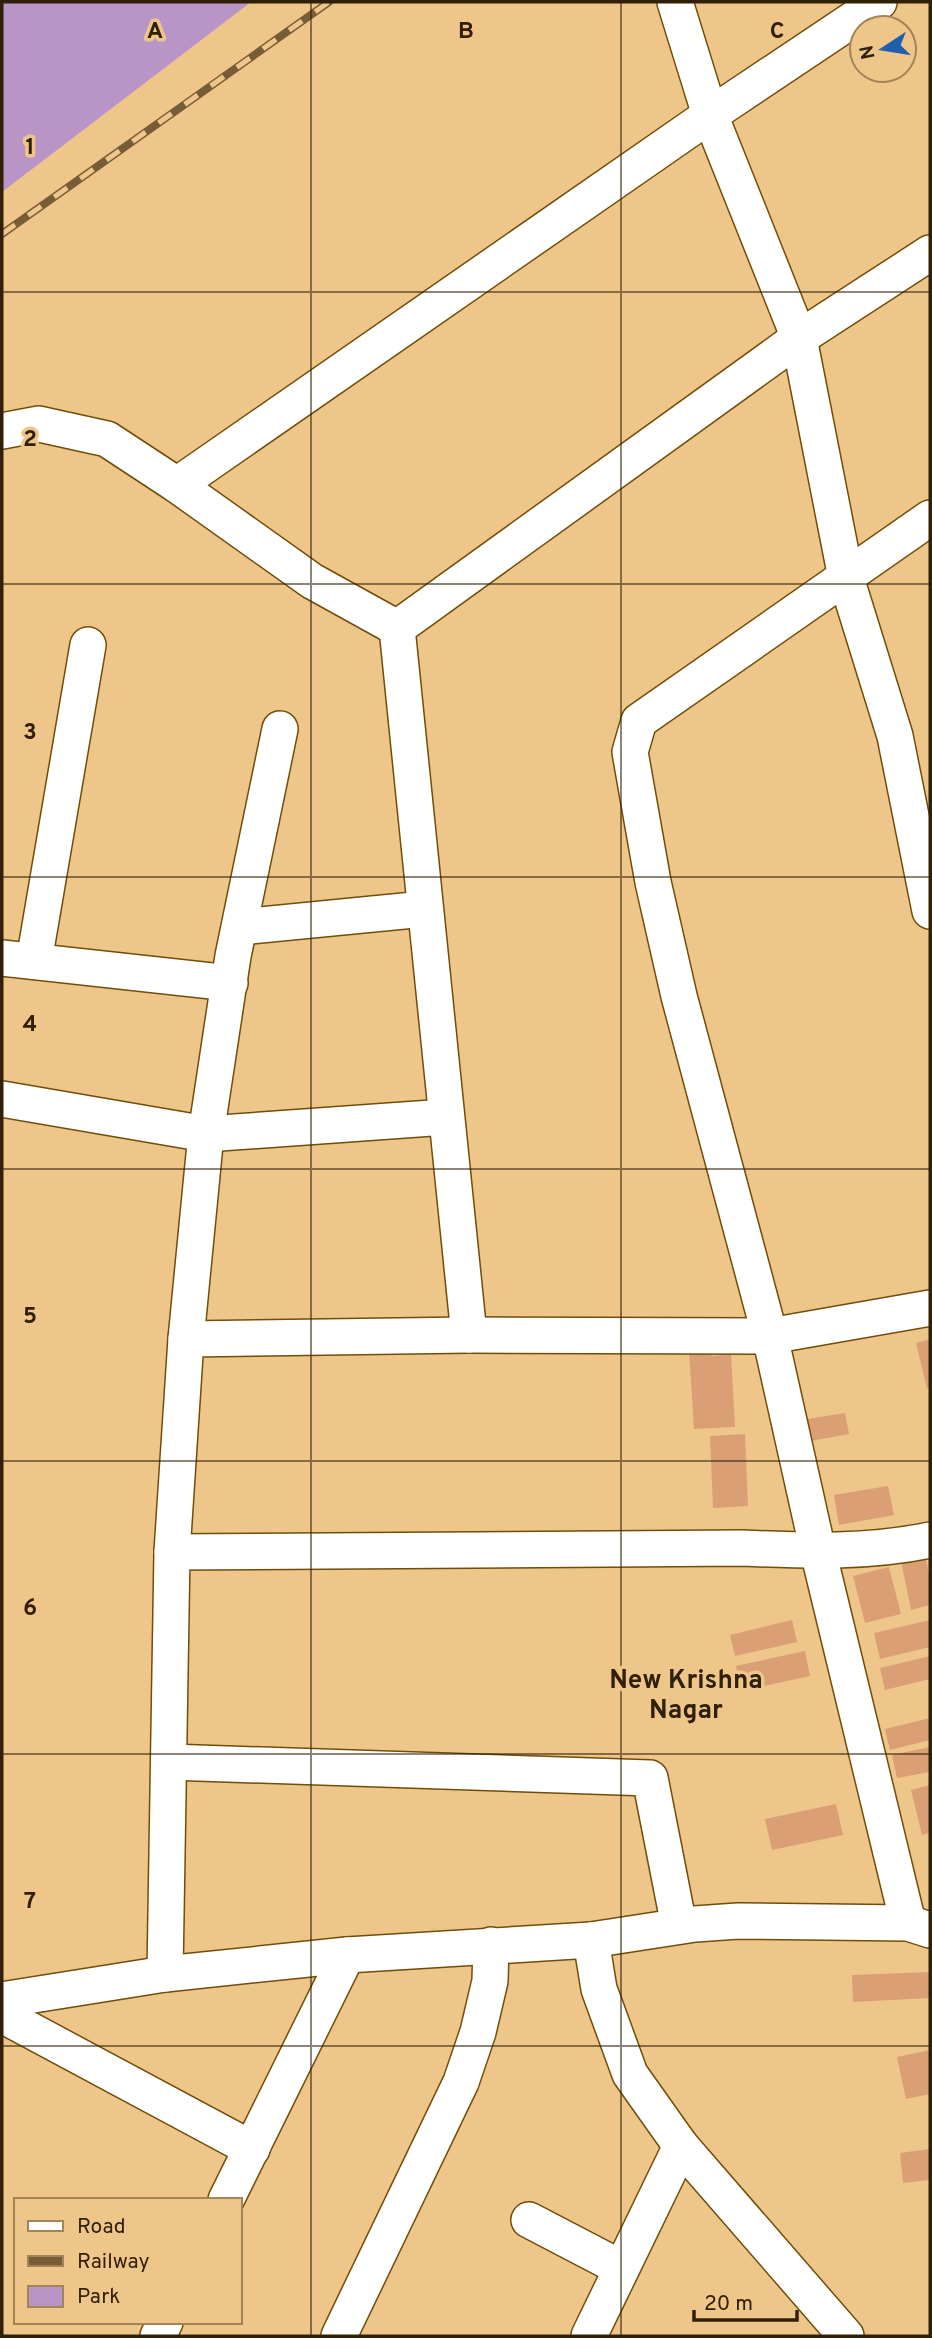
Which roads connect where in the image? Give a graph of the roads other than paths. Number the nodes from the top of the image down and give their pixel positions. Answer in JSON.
{"nodes":[{"id":1,"x":675,"y":2,"type":"edge"},
{"id":2,"x":879,"y":2,"type":"edge"},
{"id":3,"x":710,"y":115,"type":"junction"},
{"id":4,"x":930,"y":253,"type":"edge"},
{"id":5,"x":799,"y":338,"type":"junction"},
{"id":6,"x":2,"y":431,"type":"edge"},
{"id":7,"x":177,"y":485,"type":"junction"},
{"id":8,"x":930,"y":517,"type":"edge"},
{"id":9,"x":846,"y":578,"type":"junction"},
{"id":10,"x":397,"y":628,"type":"junction"},
{"id":11,"x":88,"y":645,"type":"dead end"},
{"id":12,"x":280,"y":729,"type":"dead end"},
{"id":13,"x":917,"y":777,"type":"edge"},
{"id":14,"x":424,"y":909,"type":"junction"},
{"id":15,"x":930,"y":911,"type":"edge"},
{"id":16,"x":240,"y":928,"type":"junction"},
{"id":17,"x":18,"y":959,"type":"edge"},
{"id":18,"x":230,"y":983,"type":"junction"},
{"id":19,"x":3,"y":1108,"type":"edge"},
{"id":20,"x":446,"y":1117,"type":"junction"},
{"id":21,"x":206,"y":1134,"type":"junction"},
{"id":22,"x":930,"y":1308,"type":"edge"},
{"id":23,"x":469,"y":1335,"type":"junction"},
{"id":24,"x":770,"y":1336,"type":"junction"},
{"id":25,"x":186,"y":1339,"type":"junction"},
{"id":26,"x":930,"y":1540,"type":"edge"},
{"id":27,"x":818,"y":1551,"type":"junction"},
{"id":28,"x":172,"y":1552,"type":"junction"},
{"id":29,"x":169,"y":1762,"type":"junction"},
{"id":30,"x":679,"y":1926,"type":"junction"},
{"id":31,"x":919,"y":1926,"type":"edge"},
{"id":32,"x":591,"y":1940,"type":"junction"},
{"id":33,"x":491,"y":1945,"type":"junction"},
{"id":34,"x":347,"y":1955,"type":"junction"},
{"id":35,"x":165,"y":1974,"type":"junction"},
{"id":36,"x":2,"y":2000,"type":"edge"},
{"id":37,"x":2,"y":2015,"type":"edge"},
{"id":38,"x":681,"y":2146,"type":"junction"},
{"id":39,"x":252,"y":2149,"type":"junction"},
{"id":40,"x":227,"y":2198,"type":"edge"},
{"id":41,"x":529,"y":2220,"type":"dead end"},
{"id":42,"x":621,"y":2267,"type":"junction"},
{"id":43,"x":339,"y":2336,"type":"edge"},
{"id":44,"x":589,"y":2336,"type":"edge"},
{"id":45,"x":846,"y":2336,"type":"edge"}],
"edges":[{"from":1,"to":3,"type":"street"},
{"from":2,"to":3,"type":"street"},
{"from":3,"to":5,"type":"street"},
{"from":3,"to":7,"type":"street"},
{"from":4,"to":5,"type":"street"},
{"from":5,"to":9,"type":"street"},
{"from":5,"to":10,"type":"street"},
{"from":6,"to":7,"type":"street"},
{"from":7,"to":10,"type":"street"},
{"from":8,"to":9,"type":"street"},
{"from":9,"to":13,"type":"street"},
{"from":9,"to":24,"type":"street"},
{"from":10,"to":14,"type":"street"},
{"from":11,"to":17,"type":"street"},
{"from":12,"to":16,"type":"street"},
{"from":13,"to":15,"type":"street"},
{"from":14,"to":16,"type":"street"},
{"from":14,"to":20,"type":"street"},
{"from":16,"to":18,"type":"street"},
{"from":17,"to":18,"type":"street"},
{"from":18,"to":21,"type":"street"},
{"from":19,"to":21,"type":"street"},
{"from":20,"to":21,"type":"street"},
{"from":20,"to":23,"type":"street"},
{"from":21,"to":25,"type":"street"},
{"from":22,"to":24,"type":"street"},
{"from":23,"to":24,"type":"street"},
{"from":23,"to":25,"type":"street"},
{"from":24,"to":27,"type":"street"},
{"from":25,"to":28,"type":"street"},
{"from":26,"to":27,"type":"street"},
{"from":27,"to":28,"type":"street"},
{"from":27,"to":31,"type":"street"},
{"from":28,"to":29,"type":"street"},
{"from":29,"to":30,"type":"street"},
{"from":29,"to":35,"type":"street"},
{"from":30,"to":31,"type":"street"},
{"from":30,"to":32,"type":"street"},
{"from":32,"to":33,"type":"street"},
{"from":32,"to":38,"type":"street"},
{"from":33,"to":34,"type":"street"},
{"from":33,"to":43,"type":"street"},
{"from":34,"to":35,"type":"street"},
{"from":34,"to":39,"type":"street"},
{"from":35,"to":36,"type":"street"},
{"from":37,"to":39,"type":"street"},
{"from":38,"to":42,"type":"street"},
{"from":38,"to":45,"type":"street"},
{"from":39,"to":40,"type":"street"},
{"from":41,"to":42,"type":"street"},
{"from":42,"to":44,"type":"street"}]}
